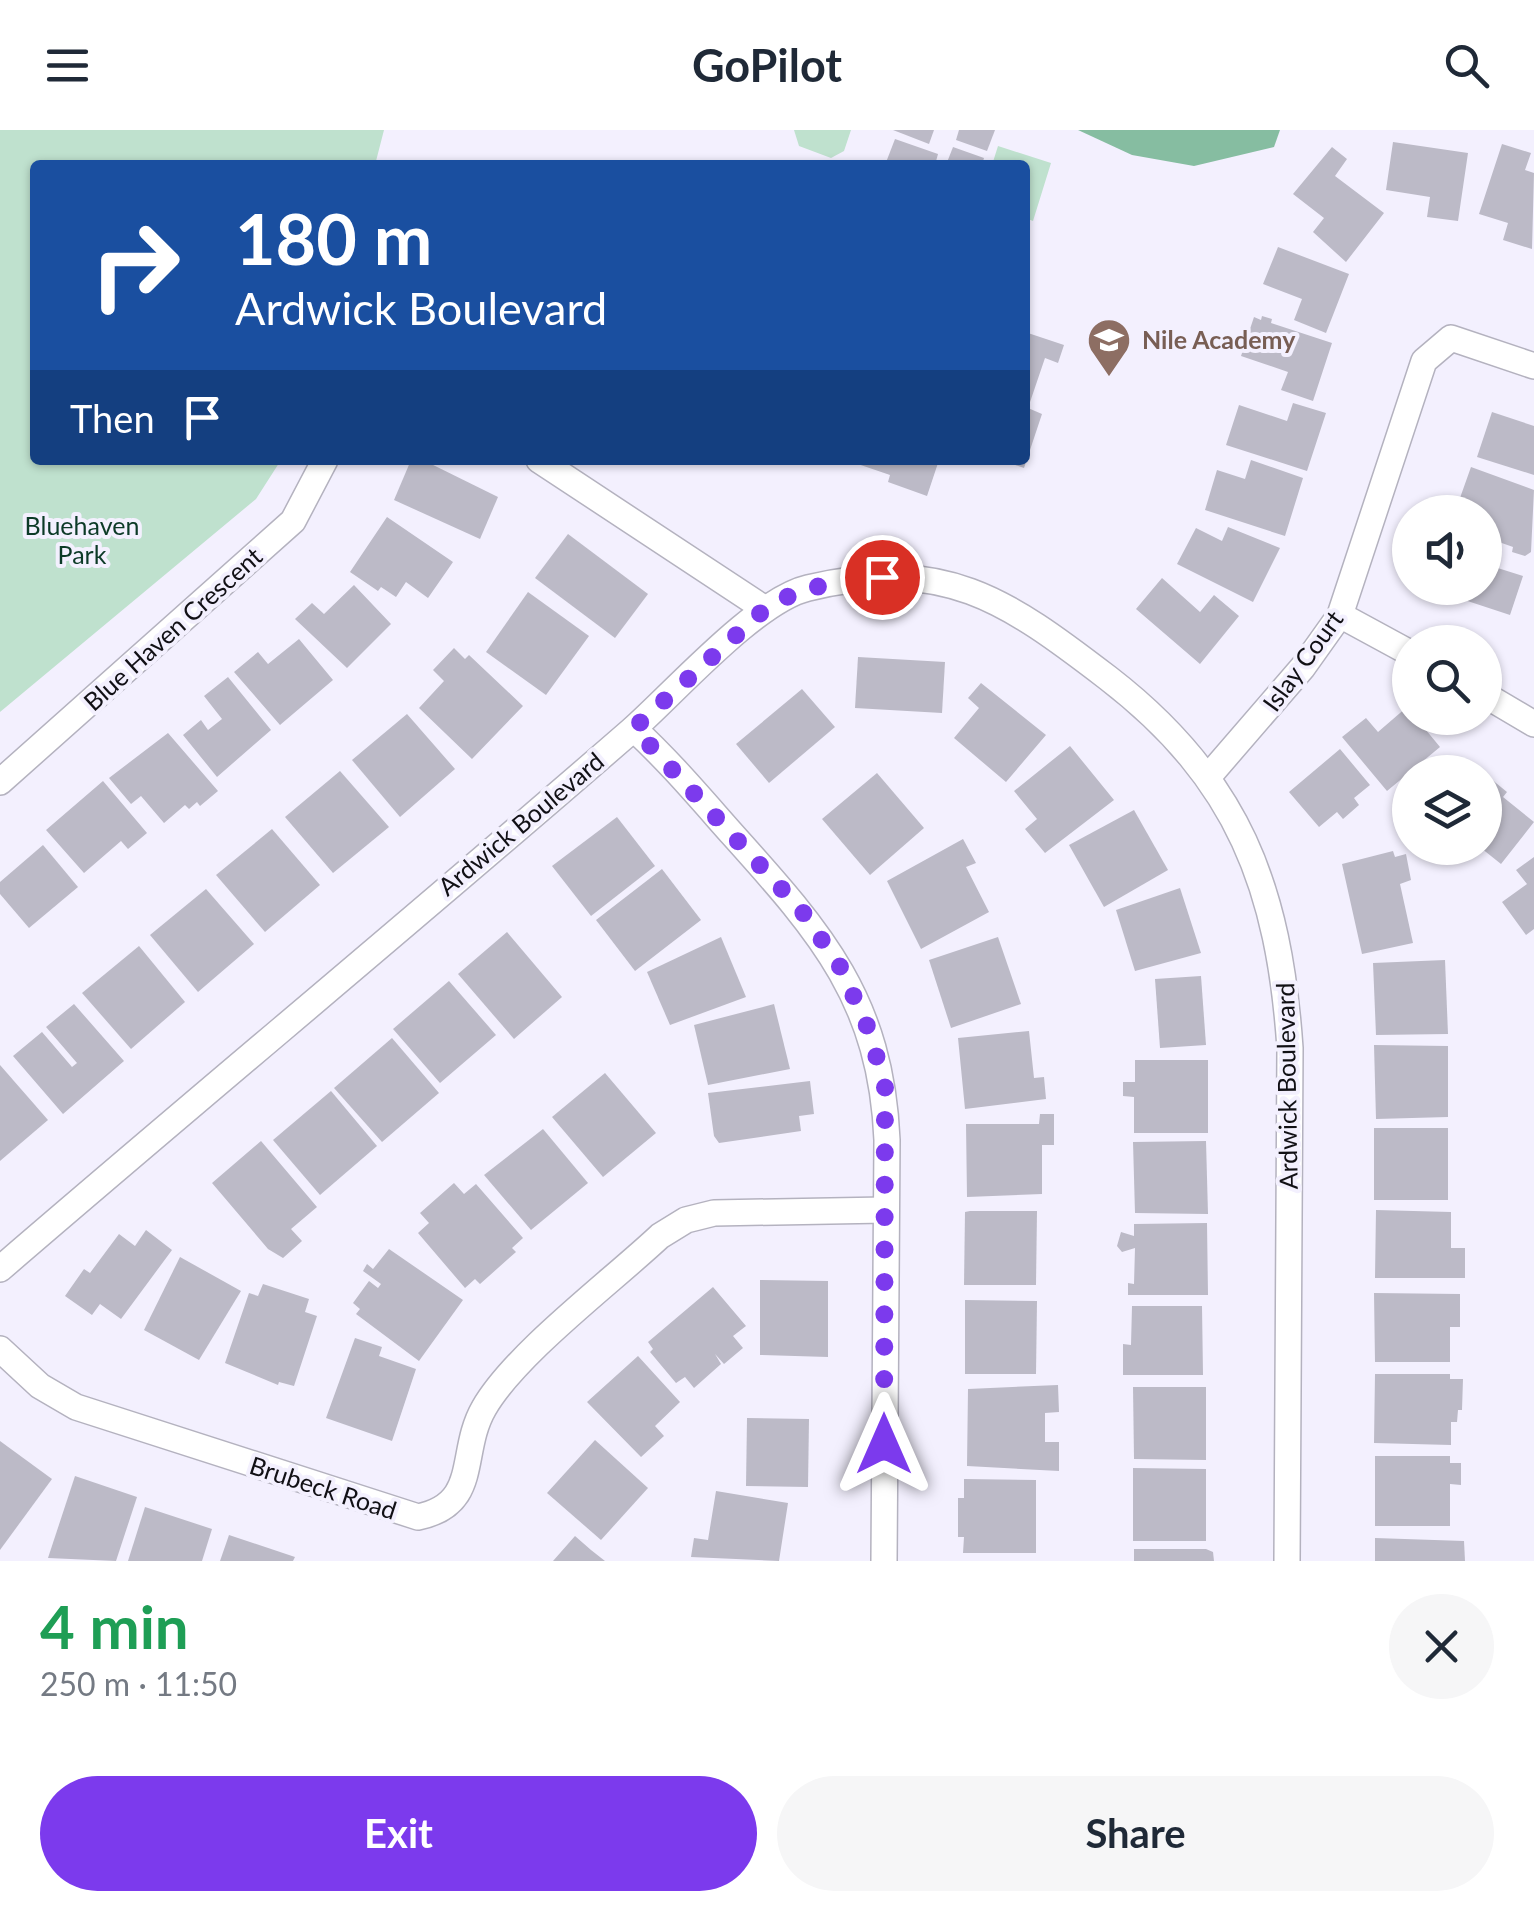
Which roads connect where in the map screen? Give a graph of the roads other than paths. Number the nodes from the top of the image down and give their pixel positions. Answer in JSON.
{"nodes":[{"id":1,"x":1534,"y":366,"type":"edge"},
{"id":2,"x":322,"y":465,"type":"edge"},
{"id":3,"x":547,"y":465,"type":"edge"},
{"id":4,"x":765,"y":609,"type":"junction"},
{"id":5,"x":1340,"y":614,"type":"junction"},
{"id":6,"x":1392,"y":643,"type":"edge"},
{"id":7,"x":1502,"y":705,"type":"edge"},
{"id":8,"x":1534,"y":724,"type":"edge"},
{"id":9,"x":634,"y":728,"type":"junction"},
{"id":10,"x":1208,"y":778,"type":"junction"},
{"id":11,"x":0,"y":782,"type":"edge"},
{"id":12,"x":885,"y":1210,"type":"junction"},
{"id":13,"x":0,"y":1269,"type":"edge"},
{"id":14,"x":0,"y":1350,"type":"edge"},
{"id":15,"x":884,"y":1561,"type":"edge"},
{"id":16,"x":1287,"y":1561,"type":"edge"}],
"edges":[{"from":1,"to":5,"type":"street","name":"Islay Court"},
{"from":2,"to":11,"type":"street","name":"Blue Haven Crescent"},
{"from":3,"to":4,"type":"street"},
{"from":4,"to":9,"type":"street","name":"Ardwick Boulevard"},
{"from":4,"to":10,"type":"street","name":"Ardwick Boulevard"},
{"from":5,"to":6,"type":"street"},
{"from":5,"to":10,"type":"street","name":"Islay Court"},
{"from":7,"to":8,"type":"street"},
{"from":9,"to":12,"type":"street"},
{"from":9,"to":13,"type":"street","name":"Ardwick Boulevard"},
{"from":10,"to":16,"type":"street","name":"Ardwick Boulevard"},
{"from":12,"to":14,"type":"street","name":"Brubeck Road"},
{"from":12,"to":15,"type":"street"}]}
